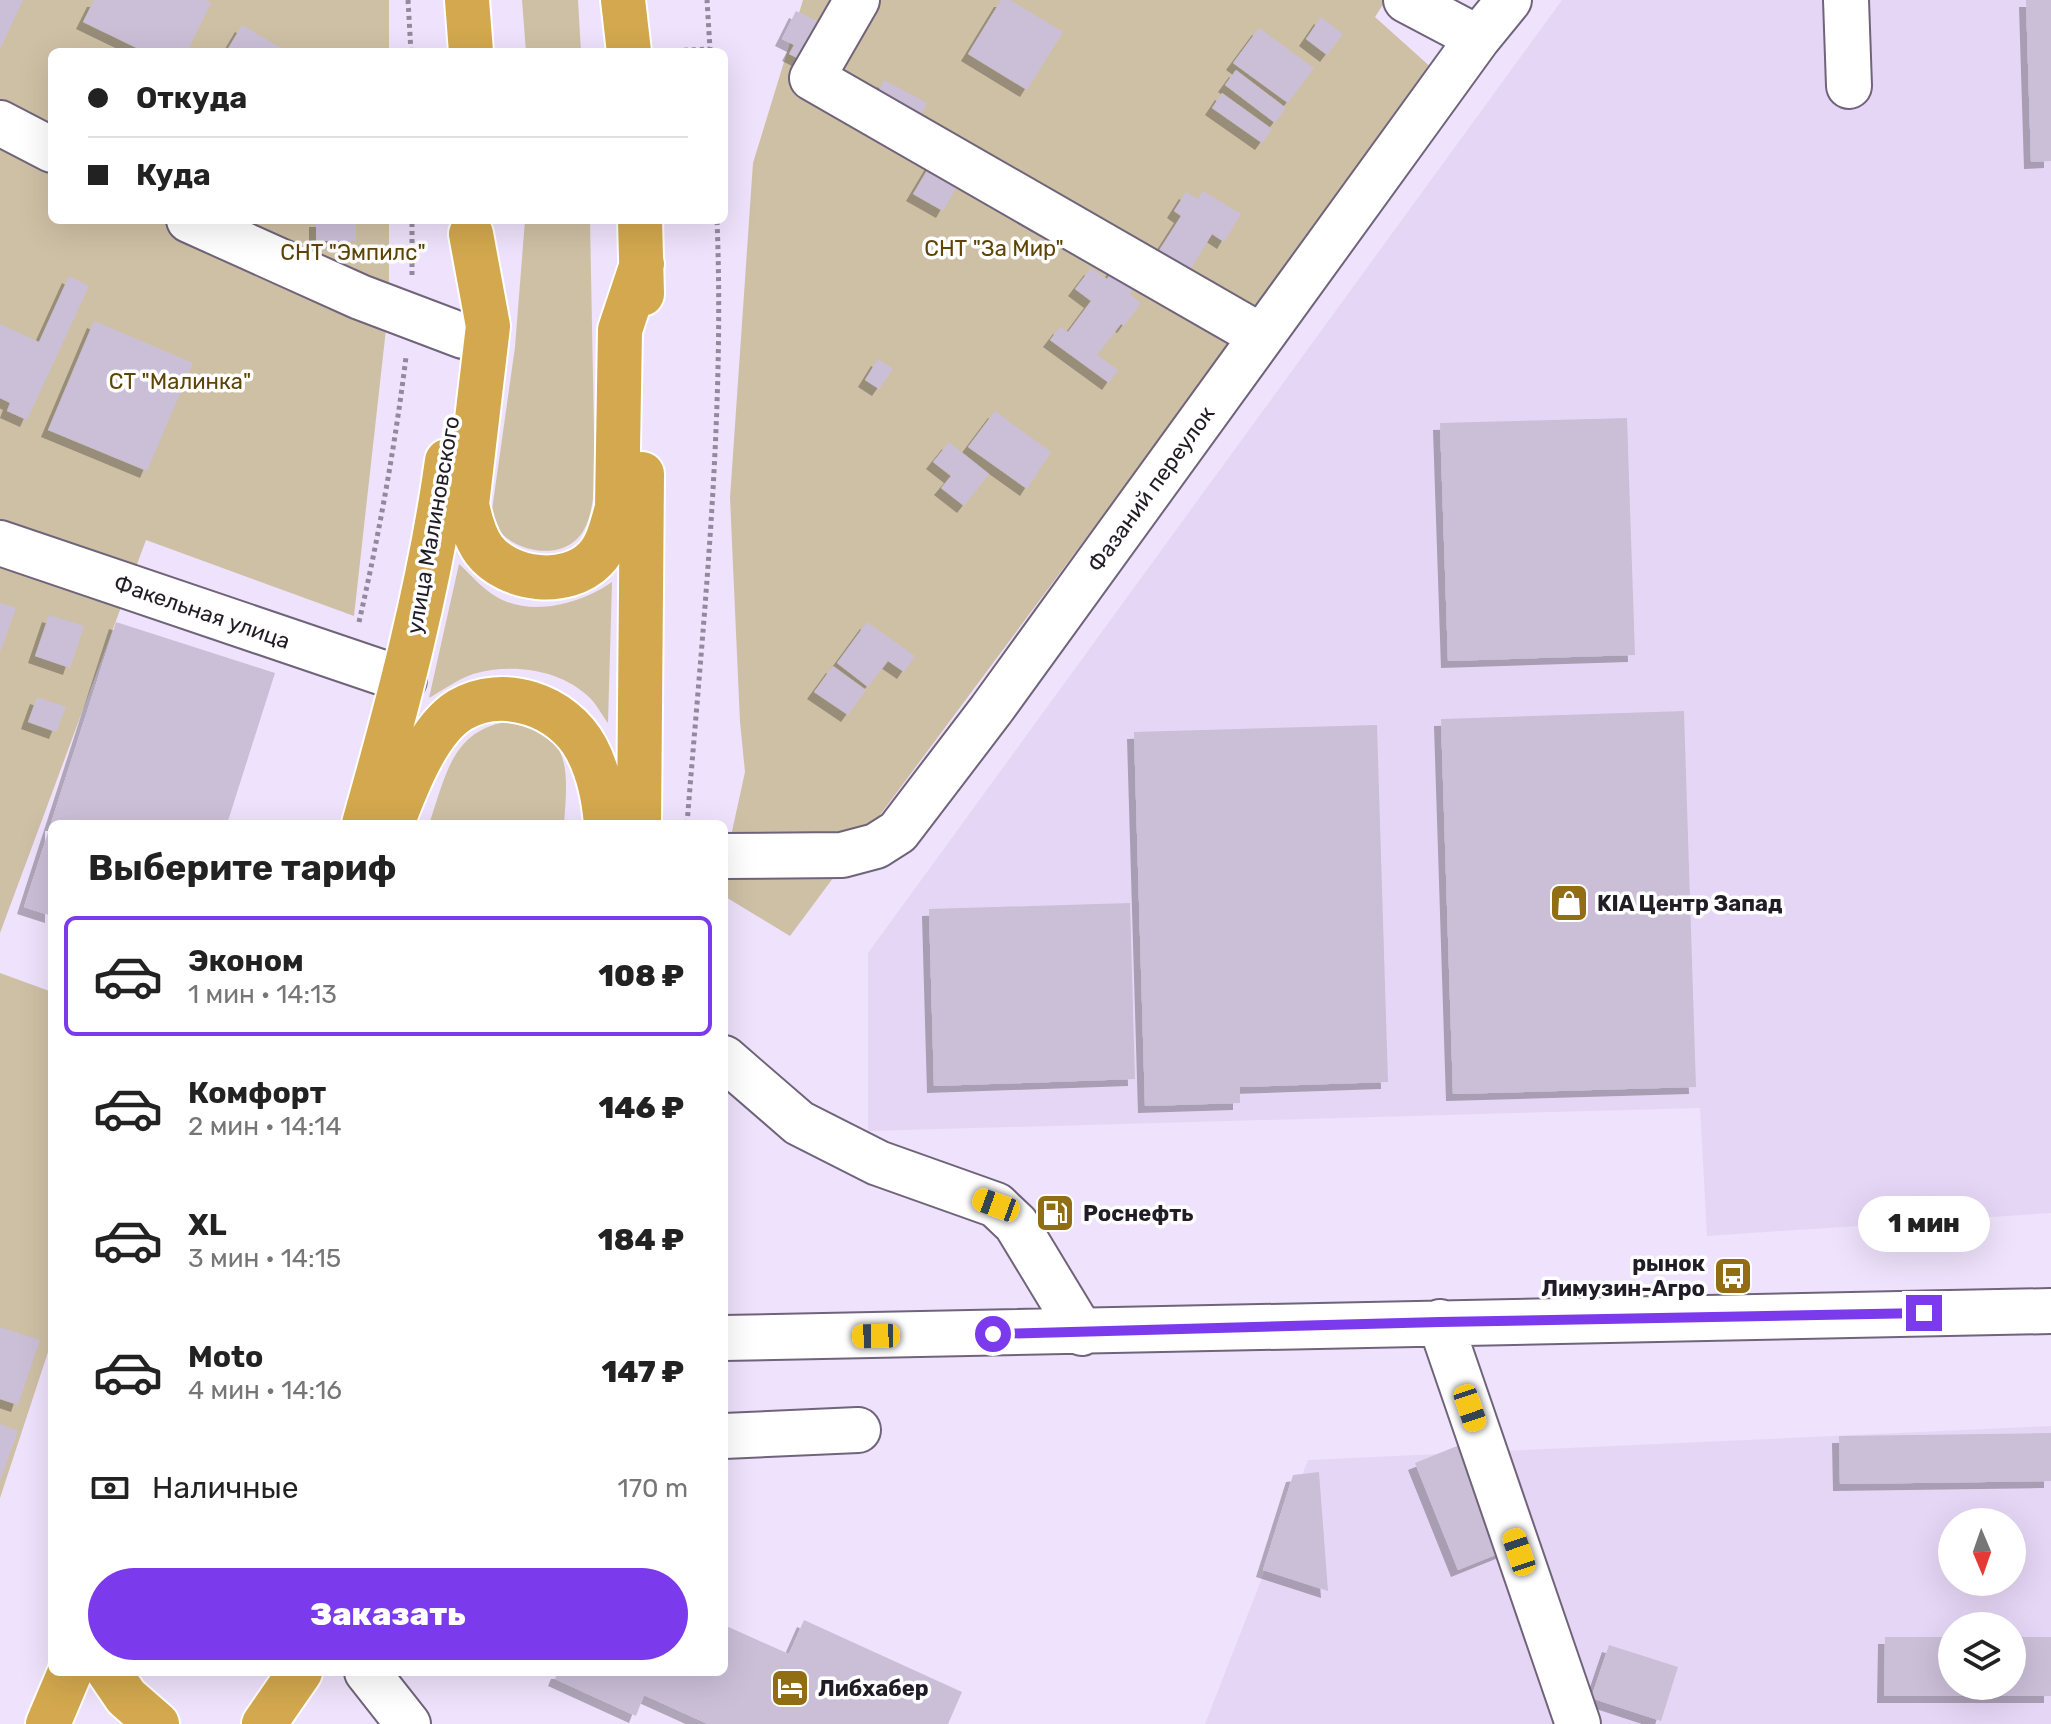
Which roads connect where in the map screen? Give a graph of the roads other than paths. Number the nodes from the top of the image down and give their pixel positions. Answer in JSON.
{"nodes":[{"id":1,"x":467,"y":0,"type":"edge"},
{"id":2,"x":623,"y":0,"type":"edge"},
{"id":3,"x":857,"y":0,"type":"edge"},
{"id":4,"x":1406,"y":0,"type":"edge"},
{"id":5,"x":1509,"y":0,"type":"edge"},
{"id":6,"x":1846,"y":0,"type":"edge"},
{"id":7,"x":1478,"y":38,"type":"junction"},
{"id":8,"x":471,"y":48,"type":"edge"},
{"id":9,"x":646,"y":48,"type":"edge"},
{"id":10,"x":1849,"y":86,"type":"dead end"},
{"id":11,"x":0,"y":123,"type":"edge"},
{"id":12,"x":48,"y":148,"type":"edge"},
{"id":13,"x":198,"y":224,"type":"edge"},
{"id":14,"x":640,"y":224,"type":"edge"},
{"id":15,"x":471,"y":227,"type":"edge"},
{"id":16,"x":642,"y":264,"type":"junction"},
{"id":17,"x":463,"y":336,"type":"junction"},
{"id":18,"x":1261,"y":336,"type":"junction"},
{"id":19,"x":0,"y":543,"type":"edge"},
{"id":20,"x":404,"y":680,"type":"junction"},
{"id":21,"x":365,"y":820,"type":"edge"},
{"id":22,"x":394,"y":820,"type":"edge"},
{"id":23,"x":605,"y":820,"type":"edge"},
{"id":24,"x":639,"y":820,"type":"edge"},
{"id":25,"x":728,"y":856,"type":"edge"},
{"id":26,"x":728,"y":1062,"type":"edge"},
{"id":27,"x":2051,"y":1311,"type":"edge"},
{"id":28,"x":1440,"y":1322,"type":"junction"},
{"id":29,"x":1082,"y":1333,"type":"junction"},
{"id":30,"x":728,"y":1338,"type":"edge"},
{"id":31,"x":858,"y":1430,"type":"dead end"},
{"id":32,"x":728,"y":1436,"type":"edge"},
{"id":33,"x":68,"y":1676,"type":"edge"},
{"id":34,"x":112,"y":1676,"type":"edge"},
{"id":35,"x":297,"y":1676,"type":"edge"},
{"id":36,"x":370,"y":1676,"type":"edge"},
{"id":37,"x":262,"y":1721,"type":"edge"},
{"id":38,"x":48,"y":1724,"type":"edge"},
{"id":39,"x":157,"y":1724,"type":"edge"},
{"id":40,"x":408,"y":1724,"type":"edge"},
{"id":41,"x":1578,"y":1724,"type":"edge"}],
"edges":[{"from":1,"to":8,"type":"highway"},
{"from":2,"to":9,"type":"highway"},
{"from":3,"to":18,"type":"street"},
{"from":4,"to":7,"type":"street"},
{"from":5,"to":7,"type":"street","name":"Фазаний переулок"},
{"from":6,"to":10,"type":"street"},
{"from":7,"to":18,"type":"street","name":"Фазаний переулок"},
{"from":11,"to":12,"type":"street"},
{"from":13,"to":17,"type":"street"},
{"from":14,"to":16,"type":"highway"},
{"from":15,"to":16,"type":"highway"},
{"from":15,"to":17,"type":"highway","name":"улица Малиновского"},
{"from":16,"to":24,"type":"highway"},
{"from":17,"to":20,"type":"highway","name":"улица Малиновского"},
{"from":18,"to":25,"type":"street","name":"Фазаний переулок"},
{"from":19,"to":20,"type":"street","name":"Факельная улица"},
{"from":20,"to":21,"type":"highway","name":"улица Малиновского"},
{"from":22,"to":23,"type":"highway"},
{"from":26,"to":29,"type":"street"},
{"from":27,"to":28,"type":"street"},
{"from":28,"to":29,"type":"street"},
{"from":28,"to":41,"type":"street"},
{"from":29,"to":30,"type":"street"},
{"from":31,"to":32,"type":"street"},
{"from":33,"to":38,"type":"highway"},
{"from":34,"to":39,"type":"highway"},
{"from":35,"to":37,"type":"highway"},
{"from":36,"to":40,"type":"street"}]}
